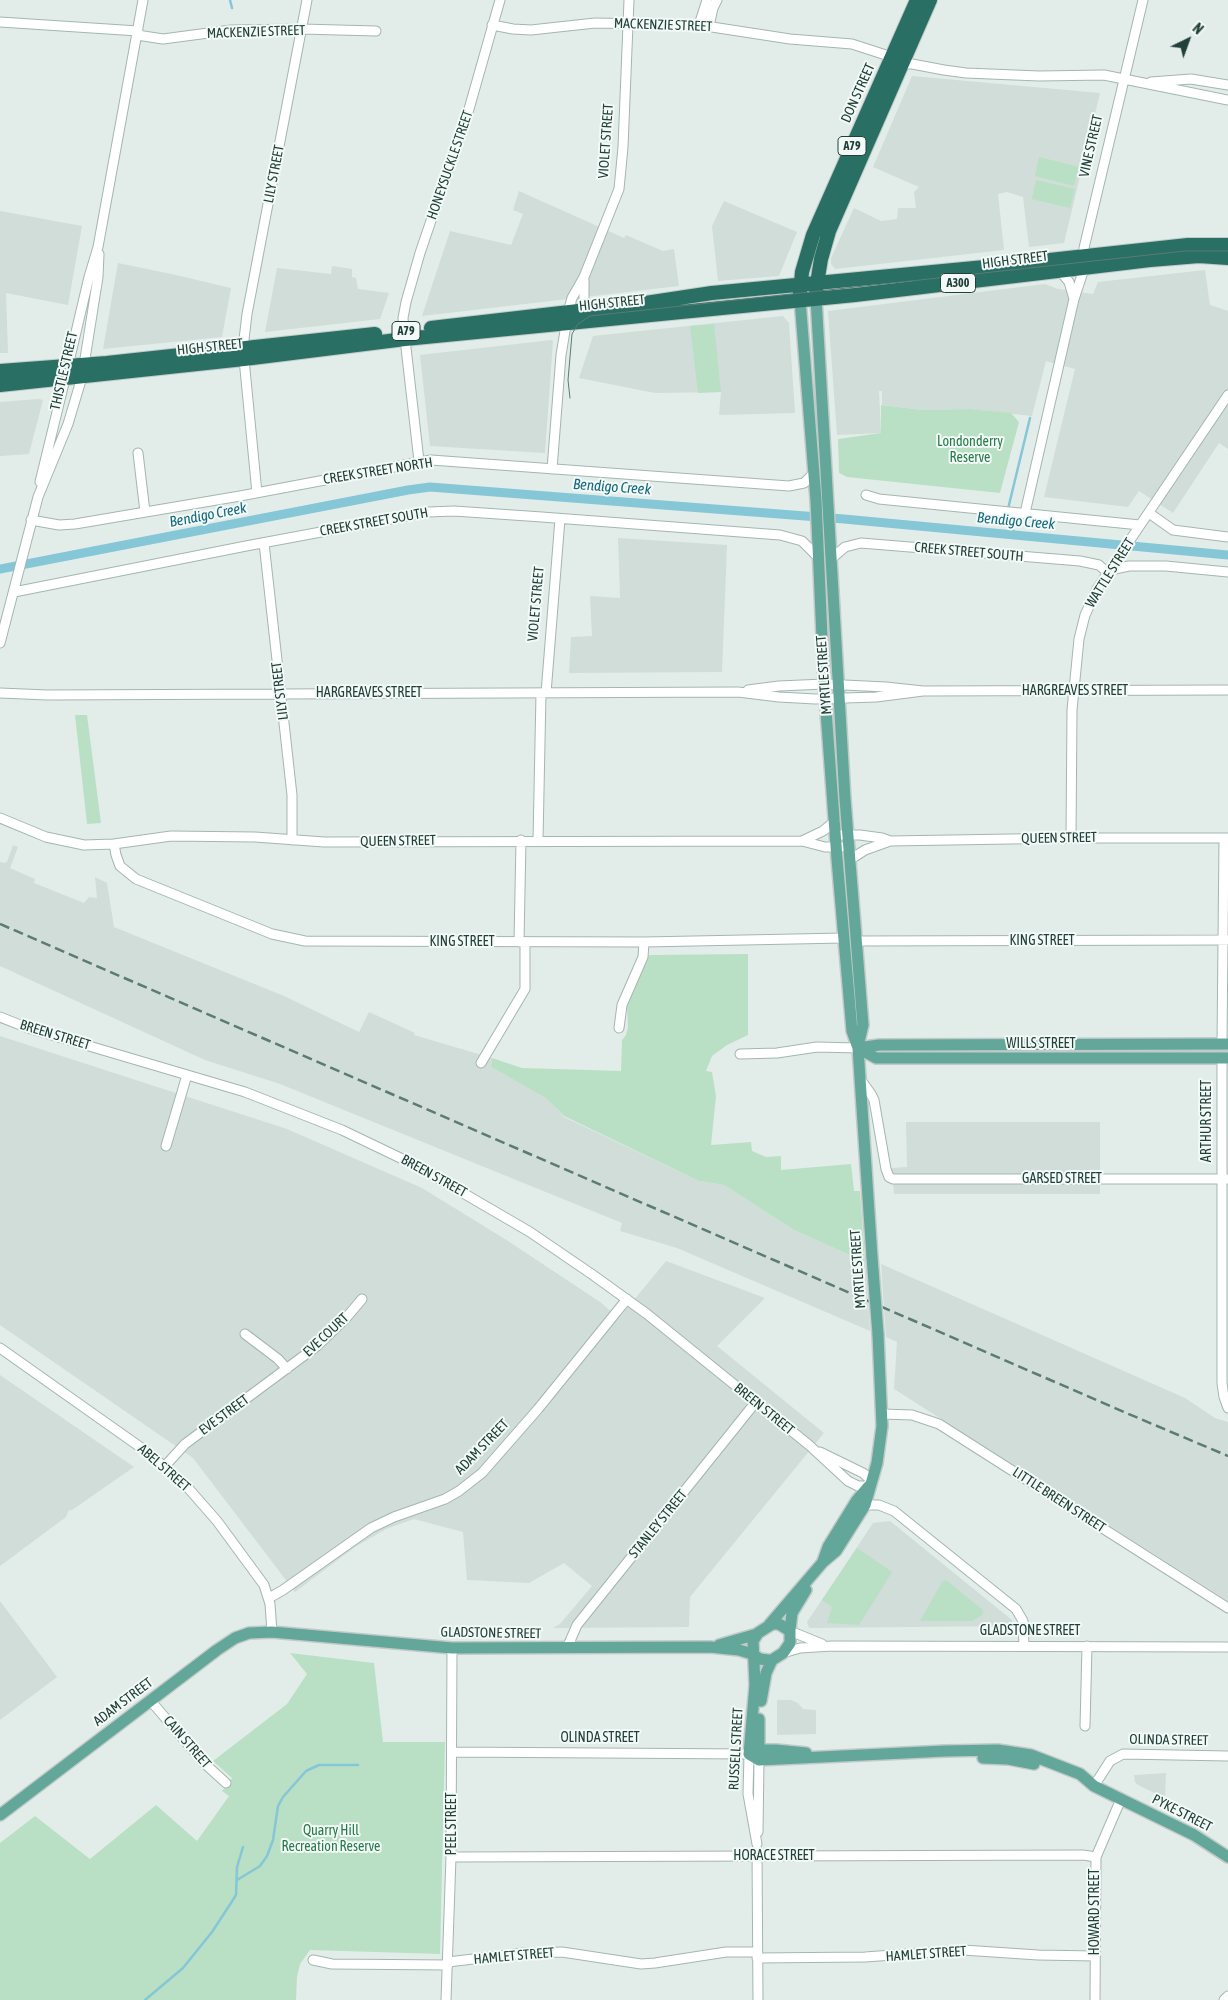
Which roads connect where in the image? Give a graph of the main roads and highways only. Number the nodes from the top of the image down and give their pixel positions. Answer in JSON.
{"nodes":[{"id":1,"x":917,"y":0,"type":"edge"},
{"id":2,"x":930,"y":0,"type":"edge"},
{"id":3,"x":899,"y":60,"type":"junction"},
{"id":4,"x":884,"y":89,"type":"junction"},
{"id":5,"x":1228,"y":245,"type":"edge"},
{"id":6,"x":1206,"y":250,"type":"junction"},
{"id":7,"x":1228,"y":258,"type":"edge"},
{"id":8,"x":1084,"y":263,"type":"junction"},
{"id":9,"x":817,"y":283,"type":"junction"},
{"id":10,"x":800,"y":284,"type":"junction"},
{"id":11,"x":816,"y":298,"type":"junction"},
{"id":12,"x":800,"y":300,"type":"junction"},
{"id":13,"x":652,"y":309,"type":"junction"},
{"id":14,"x":0,"y":371,"type":"edge"},
{"id":15,"x":67,"y":372,"type":"junction"},
{"id":16,"x":0,"y":385,"type":"edge"},
{"id":17,"x":822,"y":501,"type":"junction"},
{"id":18,"x":826,"y":560,"type":"junction"},
{"id":19,"x":1225,"y":1044,"type":"edge"},
{"id":20,"x":858,"y":1048,"type":"junction"},
{"id":21,"x":1225,"y":1058,"type":"edge"},
{"id":22,"x":870,"y":1483,"type":"junction"},
{"id":23,"x":823,"y":1562,"type":"junction"},
{"id":24,"x":769,"y":1625,"type":"junction"},
{"id":25,"x":790,"y":1631,"type":"junction"},
{"id":26,"x":272,"y":1632,"type":"joint"},
{"id":27,"x":756,"y":1634,"type":"junction"},
{"id":28,"x":710,"y":1647,"type":"junction"},
{"id":29,"x":753,"y":1654,"type":"junction"},
{"id":30,"x":772,"y":1660,"type":"junction"},
{"id":31,"x":756,"y":1755,"type":"junction"},
{"id":32,"x":1094,"y":1786,"type":"joint"},
{"id":33,"x":1122,"y":1798,"type":"junction"},
{"id":34,"x":0,"y":1815,"type":"edge"},
{"id":35,"x":1228,"y":1848,"type":"edge"},
{"id":36,"x":1228,"y":1857,"type":"edge"}],
"edges":[{"from":1,"to":3,"type":"highway","name":"DON STREET","number":"A79"},
{"from":2,"to":3,"type":"highway","name":"DON STREET","number":"A79"},
{"from":3,"to":4,"type":"highway","name":"DON STREET","number":"A79"},
{"from":4,"to":9,"type":"highway","name":"DON STREET","number":"A79"},
{"from":4,"to":10,"type":"highway","name":"DON STREET","number":"A79"},
{"from":5,"to":6,"type":"highway","name":"HIGH STREET","number":"A300"},
{"from":6,"to":7,"type":"highway","name":"HIGH STREET","number":"A300"},
{"from":6,"to":8,"type":"highway","name":"HIGH STREET","number":"A300"},
{"from":8,"to":9,"type":"highway","name":"HIGH STREET","number":"A300"},
{"from":8,"to":11,"type":"highway","name":"HIGH STREET","number":"A300"},
{"from":9,"to":10,"type":"highway","name":"HIGH STREET","number":"A300"},
{"from":9,"to":11,"type":"highway","number":"A79"},
{"from":10,"to":12,"type":"highway","number":"A79"},
{"from":10,"to":13,"type":"highway","name":"HIGH STREET","number":"A79"},
{"from":11,"to":12,"type":"highway","name":"HIGH STREET","number":"A79"},
{"from":11,"to":17,"type":"main road","name":"MYRTLE STREET"},
{"from":12,"to":13,"type":"highway","name":"HIGH STREET","number":"A79"},
{"from":12,"to":17,"type":"main road","name":"MYRTLE STREET"},
{"from":13,"to":15,"type":"highway","name":"HIGH STREET","number":"A79"},
{"from":14,"to":15,"type":"highway","name":"HIGH STREET","number":"A79"},
{"from":15,"to":16,"type":"highway","name":"HIGH STREET","number":"A79"},
{"from":17,"to":18,"type":"main road","name":"MYRTLE STREET"},
{"from":18,"to":20,"type":"main road","name":"MYRTLE STREET"},
{"from":18,"to":20,"type":"main road","name":"MYRTLE STREET"},
{"from":19,"to":20,"type":"main road","name":"WILLS STREET"},
{"from":19,"to":21,"type":"main road","name":"ARTHUR STREET"},
{"from":20,"to":21,"type":"main road","name":"WILLS STREET"},
{"from":20,"to":22,"type":"main road","name":"MYRTLE STREET","bridge":true},
{"from":22,"to":23,"type":"main road","name":"MYRTLE STREET"},
{"from":22,"to":23,"type":"main road","name":"MYRTLE STREET"},
{"from":23,"to":24,"type":"main road","name":"MYRTLE STREET"},
{"from":23,"to":25,"type":"main road","name":"MYRTLE STREET"},
{"from":24,"to":25,"type":"main road"},
{"from":24,"to":27,"type":"main road"},
{"from":25,"to":30,"type":"main road"},
{"from":26,"to":28,"type":"main road","name":"GLADSTONE STREET"},
{"from":26,"to":34,"type":"main road","name":"ADAM STREET"},
{"from":27,"to":28,"type":"main road","name":"GLADSTONE STREET"},
{"from":27,"to":29,"type":"main road"},
{"from":28,"to":29,"type":"main road","name":"GLADSTONE STREET"},
{"from":29,"to":30,"type":"main road"},
{"from":29,"to":31,"type":"main road","name":"RUSSELL STREET"},
{"from":30,"to":31,"type":"main road","name":"RUSSELL STREET"},
{"from":31,"to":32,"type":"main road","name":"OLINDA STREET"},
{"from":32,"to":33,"type":"main road","name":"PYKE STREET"},
{"from":33,"to":35,"type":"main road","name":"PYKE STREET"},
{"from":33,"to":36,"type":"main road","name":"PYKE STREET"}]}
